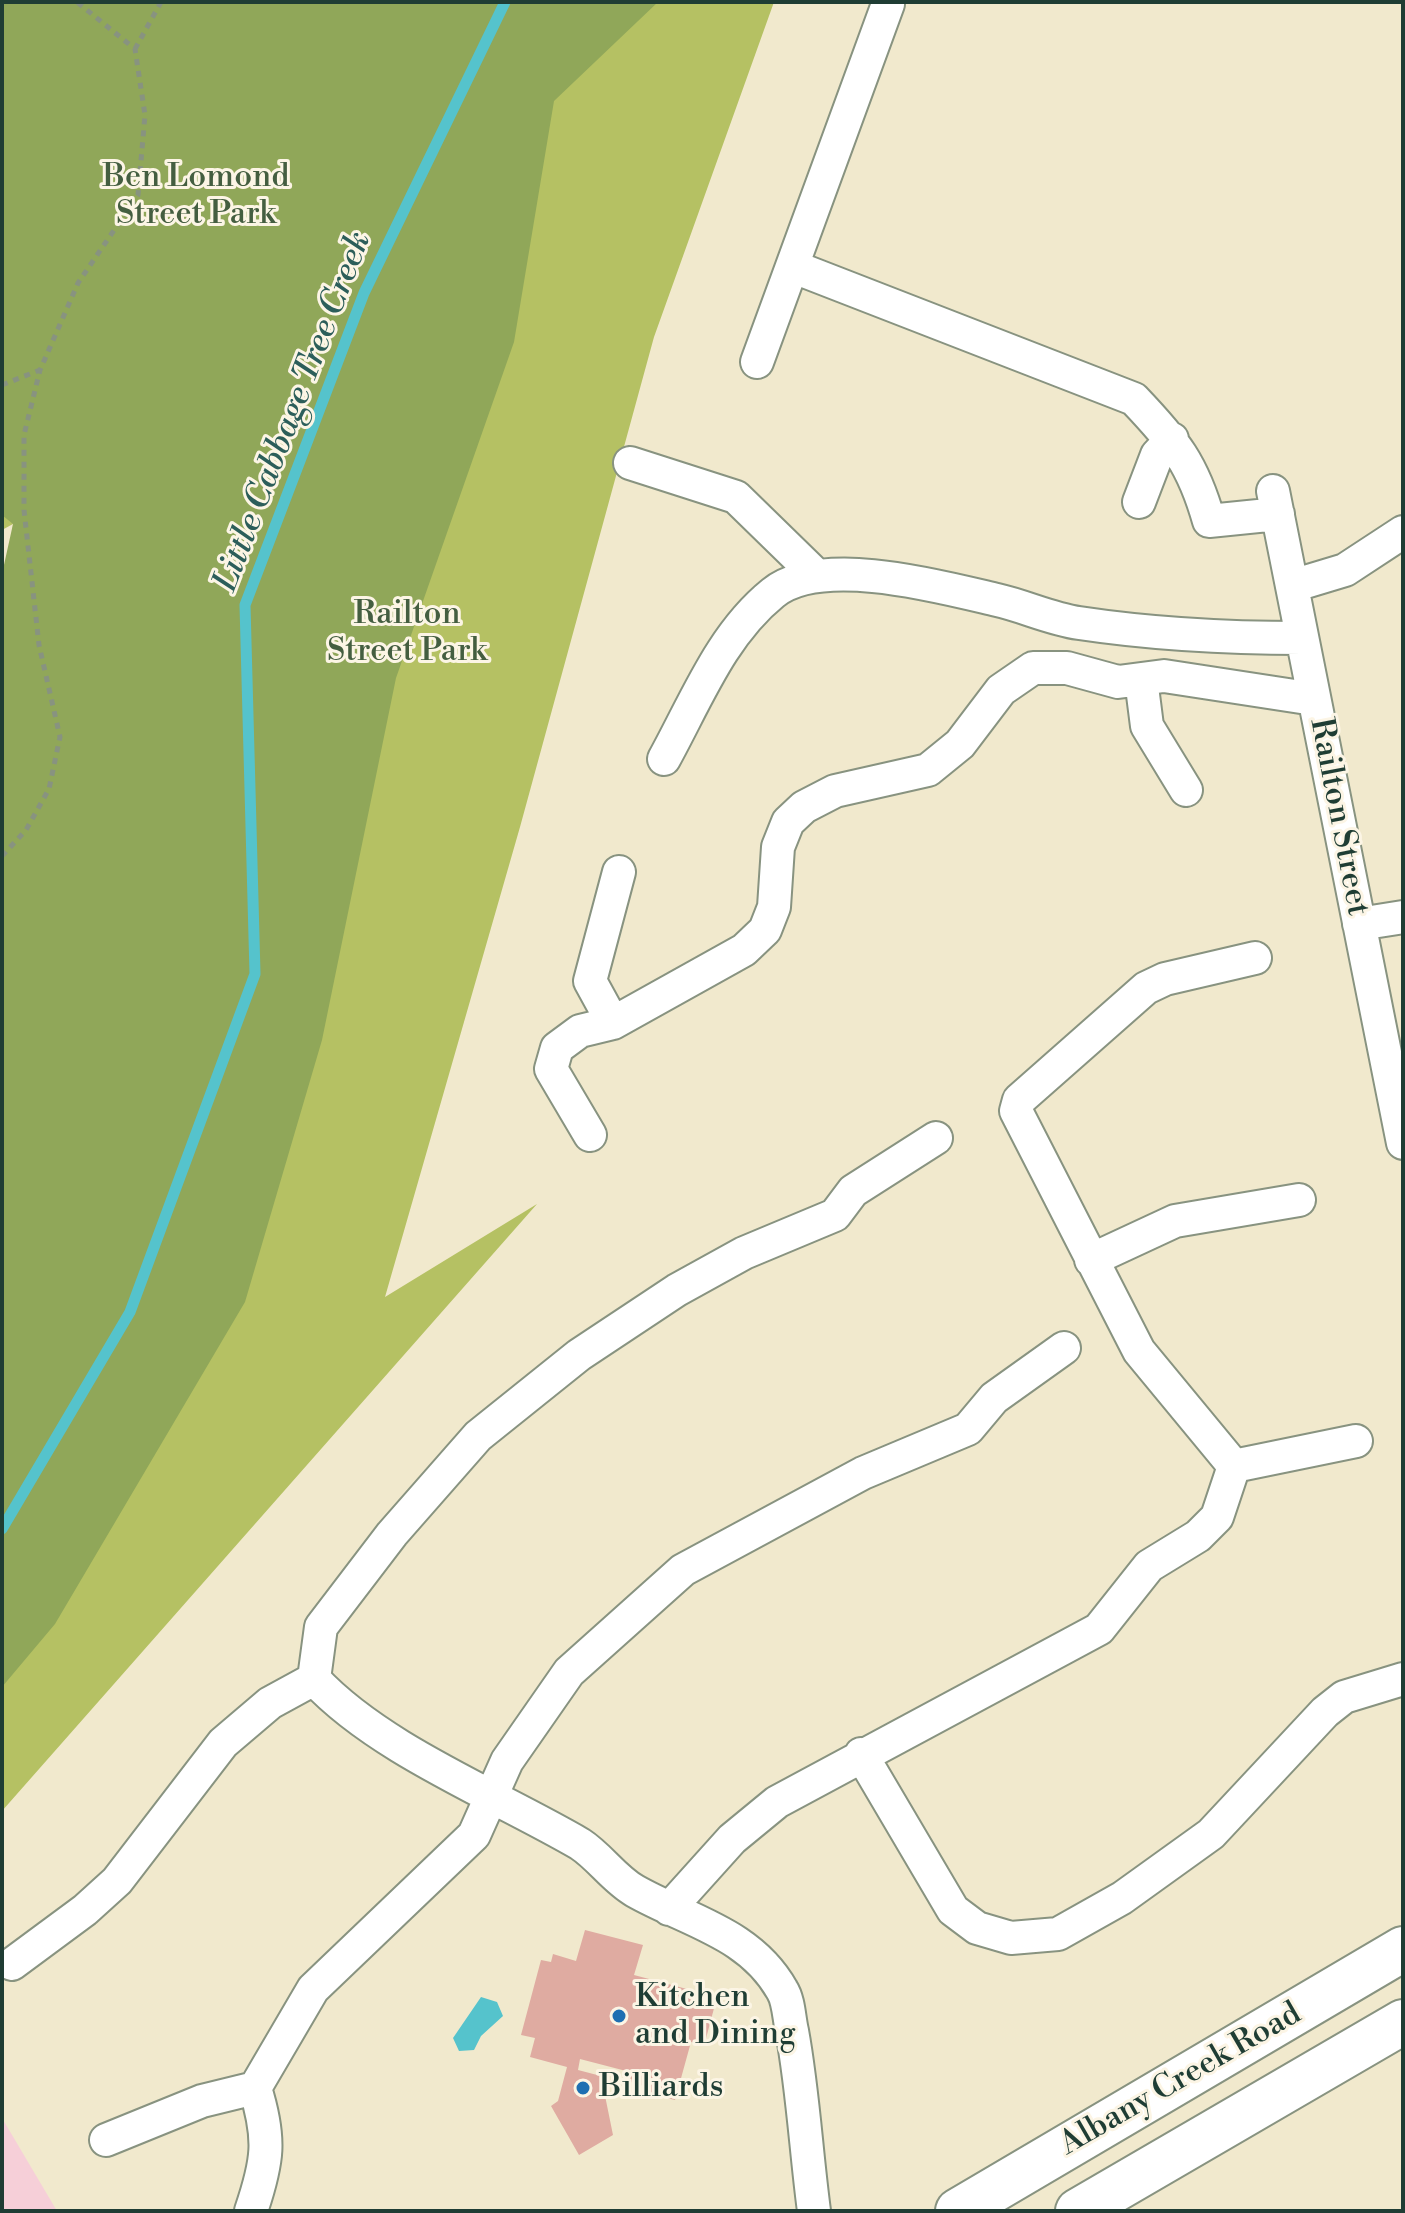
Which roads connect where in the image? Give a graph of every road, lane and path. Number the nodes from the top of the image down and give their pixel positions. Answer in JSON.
{"nodes":[{"id":1,"x":77,"y":2,"type":"edge"},
{"id":2,"x":161,"y":2,"type":"edge"},
{"id":3,"x":888,"y":4,"type":"dead end"},
{"id":4,"x":135,"y":49,"type":"junction"},
{"id":5,"x":794,"y":267,"type":"junction"},
{"id":6,"x":757,"y":362,"type":"dead end"},
{"id":7,"x":40,"y":370,"type":"junction"},
{"id":8,"x":2,"y":385,"type":"edge"},
{"id":9,"x":1172,"y":439,"type":"junction"},
{"id":10,"x":630,"y":463,"type":"dead end"},
{"id":11,"x":1139,"y":502,"type":"dead end"},
{"id":12,"x":1403,"y":532,"type":"edge"},
{"id":13,"x":817,"y":576,"type":"junction"},
{"id":14,"x":1292,"y":586,"type":"junction"},
{"id":15,"x":1302,"y":638,"type":"junction"},
{"id":16,"x":1141,"y":679,"type":"junction"},
{"id":17,"x":1314,"y":699,"type":"junction"},
{"id":18,"x":664,"y":759,"type":"dead end"},
{"id":19,"x":1186,"y":790,"type":"dead end"},
{"id":20,"x":2,"y":856,"type":"edge"},
{"id":21,"x":619,"y":872,"type":"dead end"},
{"id":22,"x":1403,"y":917,"type":"edge"},
{"id":23,"x":1359,"y":924,"type":"junction"},
{"id":24,"x":1255,"y":958,"type":"dead end"},
{"id":25,"x":613,"y":1023,"type":"junction"},
{"id":26,"x":590,"y":1135,"type":"dead end"},
{"id":27,"x":936,"y":1138,"type":"dead end"},
{"id":28,"x":1403,"y":1143,"type":"edge"},
{"id":29,"x":1299,"y":1200,"type":"dead end"},
{"id":30,"x":1091,"y":1260,"type":"junction"},
{"id":31,"x":1064,"y":1348,"type":"dead end"},
{"id":32,"x":1356,"y":1441,"type":"dead end"},
{"id":33,"x":1234,"y":1466,"type":"junction"},
{"id":34,"x":314,"y":1679,"type":"junction"},
{"id":35,"x":1403,"y":1679,"type":"edge"},
{"id":36,"x":861,"y":1754,"type":"junction"},
{"id":37,"x":493,"y":1799,"type":"junction"},
{"id":38,"x":669,"y":1909,"type":"junction"},
{"id":39,"x":1403,"y":1949,"type":"edge"},
{"id":40,"x":12,"y":1964,"type":"dead end"},
{"id":41,"x":1403,"y":2022,"type":"edge"},
{"id":42,"x":255,"y":2088,"type":"junction"},
{"id":43,"x":106,"y":2140,"type":"dead end"},
{"id":44,"x":251,"y":2211,"type":"edge"},
{"id":45,"x":814,"y":2211,"type":"edge"},
{"id":46,"x":958,"y":2211,"type":"edge"},
{"id":47,"x":1078,"y":2211,"type":"edge"}],
"edges":[{"from":1,"to":4,"type":"path"},
{"from":2,"to":4,"type":"path"},
{"from":3,"to":5,"type":"street"},
{"from":4,"to":7,"type":"path"},
{"from":5,"to":6,"type":"street"},
{"from":5,"to":9,"type":"street"},
{"from":7,"to":8,"type":"path"},
{"from":7,"to":20,"type":"path"},
{"from":9,"to":11,"type":"street"},
{"from":9,"to":14,"type":"street","name":"Railton Street"},
{"from":10,"to":13,"type":"street"},
{"from":12,"to":14,"type":"street"},
{"from":13,"to":15,"type":"street"},
{"from":13,"to":18,"type":"street"},
{"from":14,"to":15,"type":"street","name":"Railton Street"},
{"from":15,"to":17,"type":"street","name":"Railton Street"},
{"from":16,"to":17,"type":"street"},
{"from":16,"to":19,"type":"street"},
{"from":16,"to":25,"type":"street"},
{"from":17,"to":23,"type":"street","name":"Railton Street"},
{"from":21,"to":25,"type":"street"},
{"from":22,"to":23,"type":"street"},
{"from":23,"to":28,"type":"street","name":"Railton Street"},
{"from":24,"to":30,"type":"street"},
{"from":25,"to":26,"type":"street"},
{"from":27,"to":34,"type":"street"},
{"from":29,"to":30,"type":"street"},
{"from":30,"to":33,"type":"street"},
{"from":31,"to":37,"type":"street"},
{"from":32,"to":33,"type":"street"},
{"from":33,"to":36,"type":"street"},
{"from":34,"to":37,"type":"street"},
{"from":34,"to":40,"type":"street"},
{"from":35,"to":36,"type":"street"},
{"from":36,"to":38,"type":"street"},
{"from":37,"to":38,"type":"street"},
{"from":37,"to":42,"type":"street"},
{"from":38,"to":45,"type":"street"},
{"from":39,"to":46,"type":"main road","name":"Albany Creek Road"},
{"from":41,"to":47,"type":"main road","name":"Albany Creek Road"},
{"from":42,"to":43,"type":"street"},
{"from":42,"to":44,"type":"street"}]}
